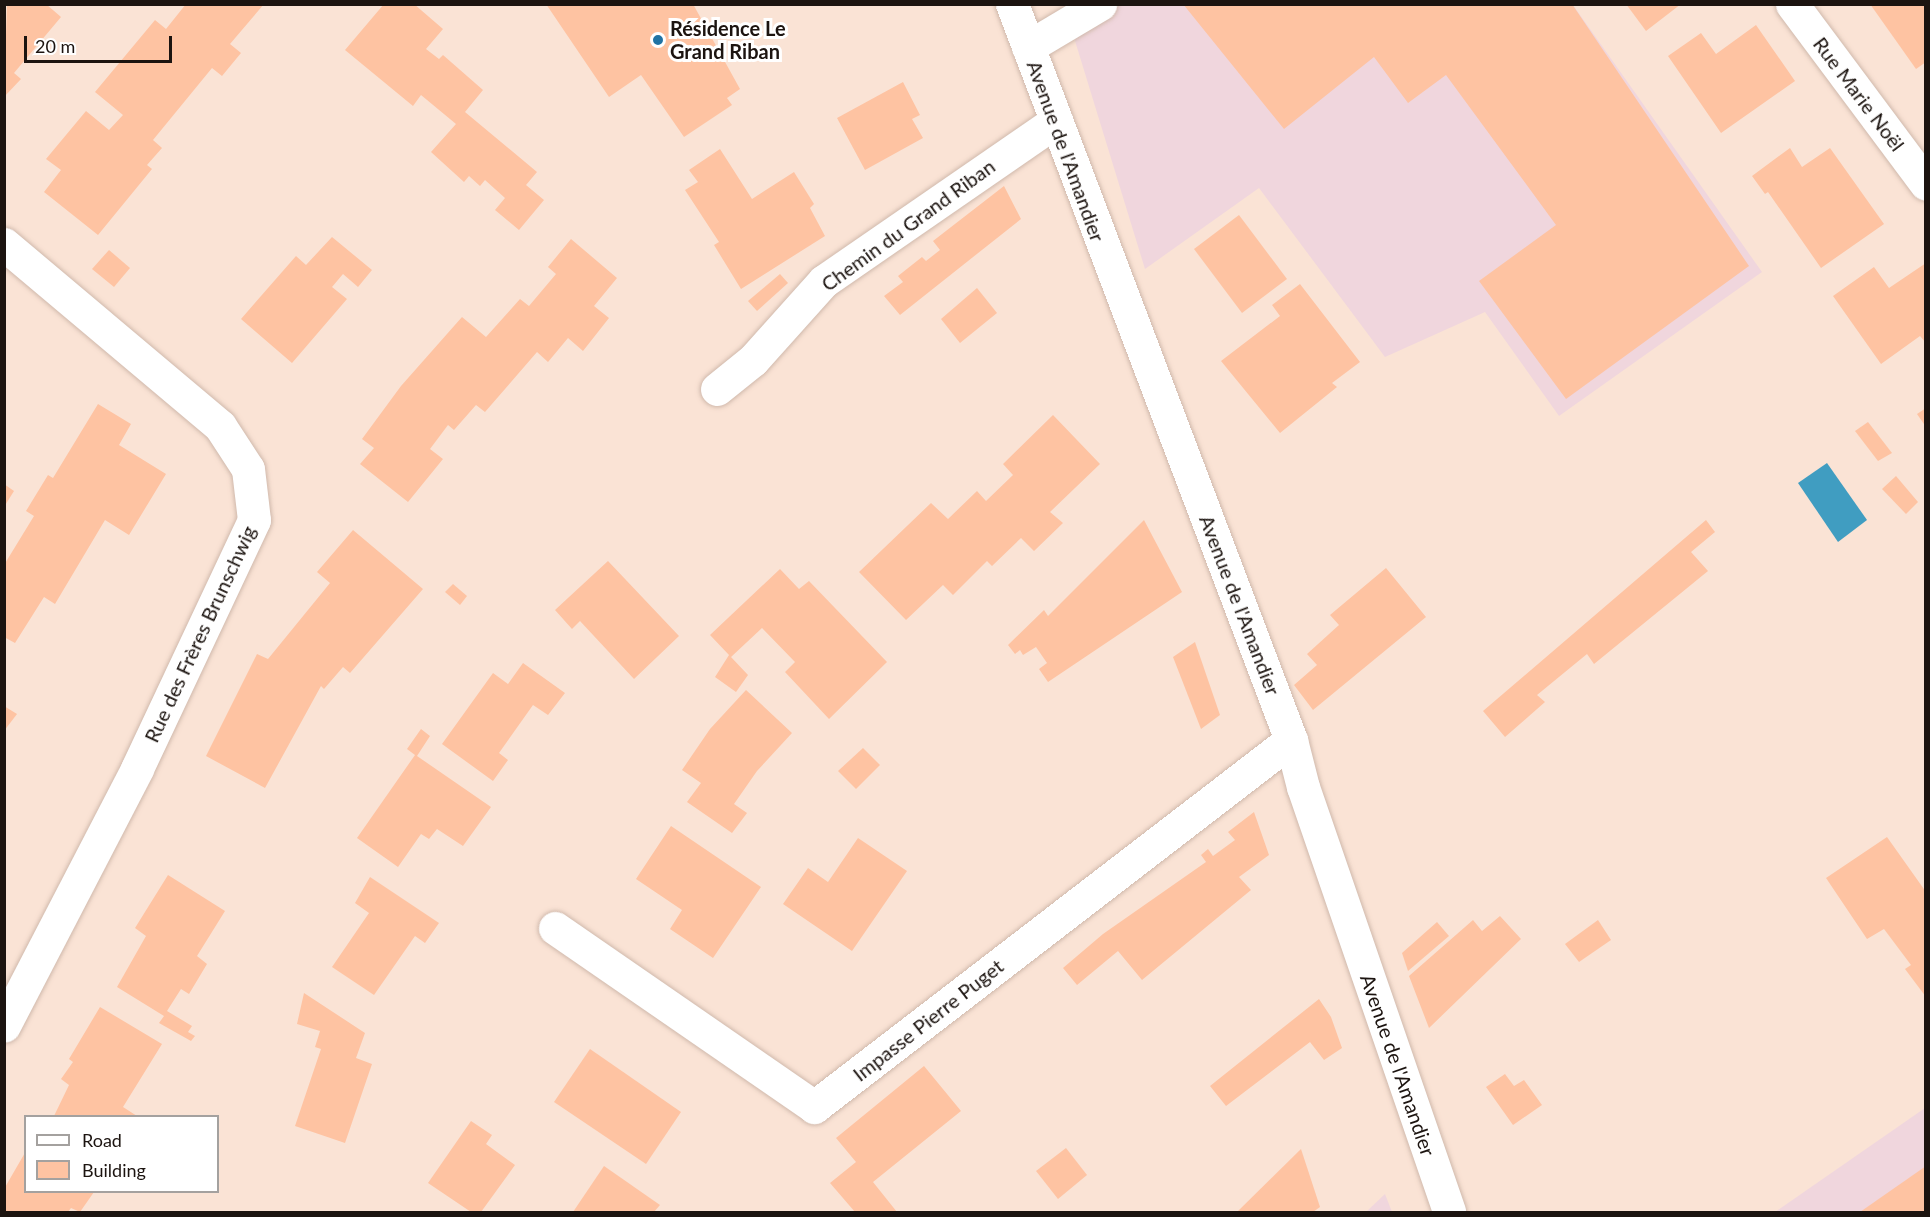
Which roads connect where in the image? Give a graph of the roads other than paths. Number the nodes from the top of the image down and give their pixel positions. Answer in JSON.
{"nodes":[{"id":1,"x":1012,"y":4,"type":"edge"},
{"id":2,"x":1100,"y":4,"type":"edge"},
{"id":3,"x":1792,"y":4,"type":"edge"},
{"id":4,"x":1028,"y":47,"type":"junction"},
{"id":5,"x":1056,"y":121,"type":"junction"},
{"id":6,"x":1926,"y":184,"type":"edge"},
{"id":7,"x":4,"y":244,"type":"edge"},
{"id":8,"x":717,"y":389,"type":"dead end"},
{"id":9,"x":1291,"y":740,"type":"junction"},
{"id":10,"x":555,"y":928,"type":"dead end"},
{"id":11,"x":4,"y":1026,"type":"edge"},
{"id":12,"x":1449,"y":1212,"type":"edge"}],
"edges":[{"from":1,"to":4,"type":"street","name":"Avenue de l'Amandier"},
{"from":2,"to":4,"type":"street"},
{"from":3,"to":6,"type":"street","name":"Rue Marie Noël"},
{"from":4,"to":5,"type":"street","name":"Avenue de l'Amandier"},
{"from":5,"to":8,"type":"street","name":"Chemin du Grand Riban"},
{"from":5,"to":9,"type":"street","name":"Avenue de l'Amandier"},
{"from":7,"to":11,"type":"street","name":"Rue des Frères Brunschwig"},
{"from":9,"to":10,"type":"street","name":"Impasse Pierre Puget"},
{"from":9,"to":12,"type":"street","name":"Avenue de l'Amandier"}]}
